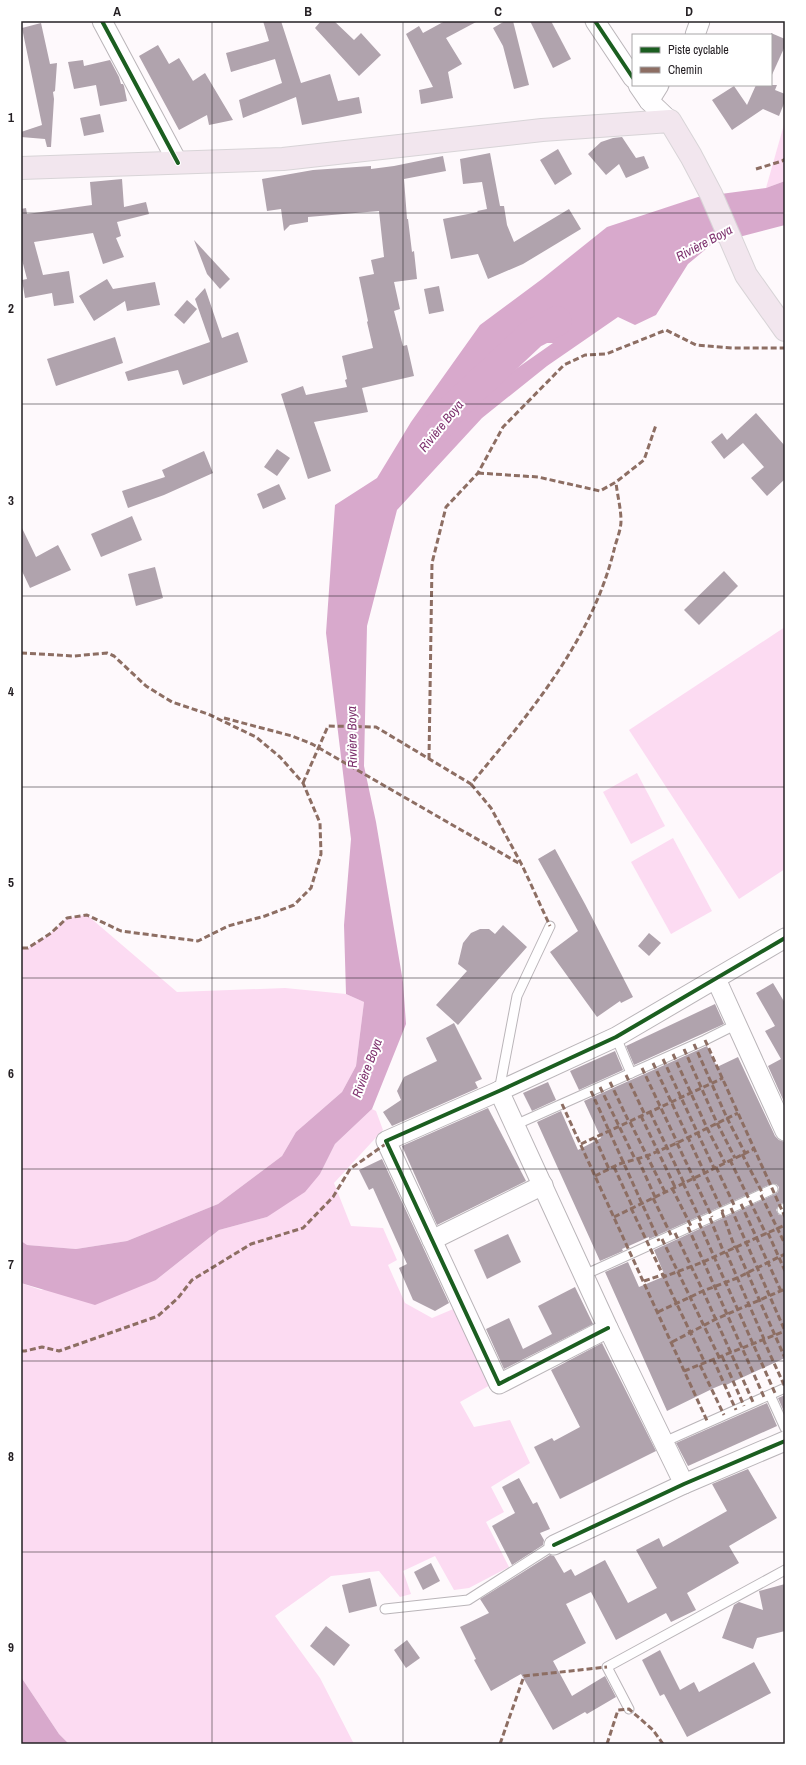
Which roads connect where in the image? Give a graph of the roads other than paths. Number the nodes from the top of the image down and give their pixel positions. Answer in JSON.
{"nodes":[{"id":1,"x":102,"y":21,"type":"edge"},
{"id":2,"x":595,"y":21,"type":"edge"},
{"id":3,"x":700,"y":21,"type":"edge"},
{"id":4,"x":695,"y":34,"type":"edge"},
{"id":5,"x":632,"y":76,"type":"edge"},
{"id":6,"x":639,"y":86,"type":"edge"},
{"id":7,"x":658,"y":86,"type":"edge"},
{"id":8,"x":649,"y":102,"type":"junction"},
{"id":9,"x":670,"y":121,"type":"junction"},
{"id":10,"x":178,"y":163,"type":"junction"},
{"id":11,"x":21,"y":168,"type":"edge"},
{"id":12,"x":785,"y":330,"type":"edge"},
{"id":13,"x":550,"y":926,"type":"dead end"},
{"id":14,"x":785,"y":938,"type":"edge"},
{"id":15,"x":716,"y":979,"type":"junction"},
{"id":16,"x":737,"y":1024,"type":"junction"},
{"id":17,"x":616,"y":1037,"type":"junction"},
{"id":18,"x":631,"y":1073,"type":"junction"},
{"id":19,"x":499,"y":1091,"type":"junction"},
{"id":20,"x":515,"y":1125,"type":"junction"},
{"id":21,"x":785,"y":1131,"type":"edge"},
{"id":22,"x":542,"y":1185,"type":"junction"},
{"id":23,"x":773,"y":1189,"type":"dead end"},
{"id":24,"x":432,"y":1240,"type":"junction"},
{"id":25,"x":584,"y":1275,"type":"junction"},
{"id":26,"x":608,"y":1328,"type":"junction"},
{"id":27,"x":785,"y":1388,"type":"edge"},
{"id":28,"x":770,"y":1394,"type":"junction"},
{"id":29,"x":785,"y":1428,"type":"edge"},
{"id":30,"x":785,"y":1440,"type":"edge"},
{"id":31,"x":664,"y":1442,"type":"junction"},
{"id":32,"x":684,"y":1484,"type":"junction"},
{"id":33,"x":554,"y":1545,"type":"joint"},
{"id":34,"x":785,"y":1570,"type":"edge"},
{"id":35,"x":385,"y":1609,"type":"dead end"},
{"id":36,"x":629,"y":1709,"type":"dead end"}],
"edges":[{"from":1,"to":10,"type":"street"},
{"from":2,"to":5,"type":"street"},
{"from":3,"to":4,"type":"street"},
{"from":6,"to":8,"type":"street"},
{"from":7,"to":8,"type":"street"},
{"from":8,"to":9,"type":"street"},
{"from":9,"to":10,"type":"highway"},
{"from":9,"to":12,"type":"highway"},
{"from":10,"to":11,"type":"highway"},
{"from":13,"to":19,"type":"lane"},
{"from":14,"to":15,"type":"street"},
{"from":15,"to":16,"type":"street"},
{"from":15,"to":17,"type":"street"},
{"from":16,"to":18,"type":"lane"},
{"from":16,"to":21,"type":"street"},
{"from":17,"to":18,"type":"lane"},
{"from":17,"to":19,"type":"street"},
{"from":18,"to":20,"type":"lane"},
{"from":19,"to":20,"type":"street"},
{"from":19,"to":24,"type":"street"},
{"from":20,"to":22,"type":"street"},
{"from":22,"to":24,"type":"street"},
{"from":22,"to":25,"type":"street"},
{"from":23,"to":25,"type":"lane"},
{"from":24,"to":26,"type":"street"},
{"from":25,"to":26,"type":"street"},
{"from":26,"to":31,"type":"street"},
{"from":27,"to":28,"type":"lane"},
{"from":28,"to":29,"type":"lane"},
{"from":28,"to":31,"type":"lane"},
{"from":30,"to":32,"type":"street"},
{"from":31,"to":32,"type":"street"},
{"from":32,"to":33,"type":"street"},
{"from":33,"to":35,"type":"lane"},
{"from":34,"to":36,"type":"lane"}]}
